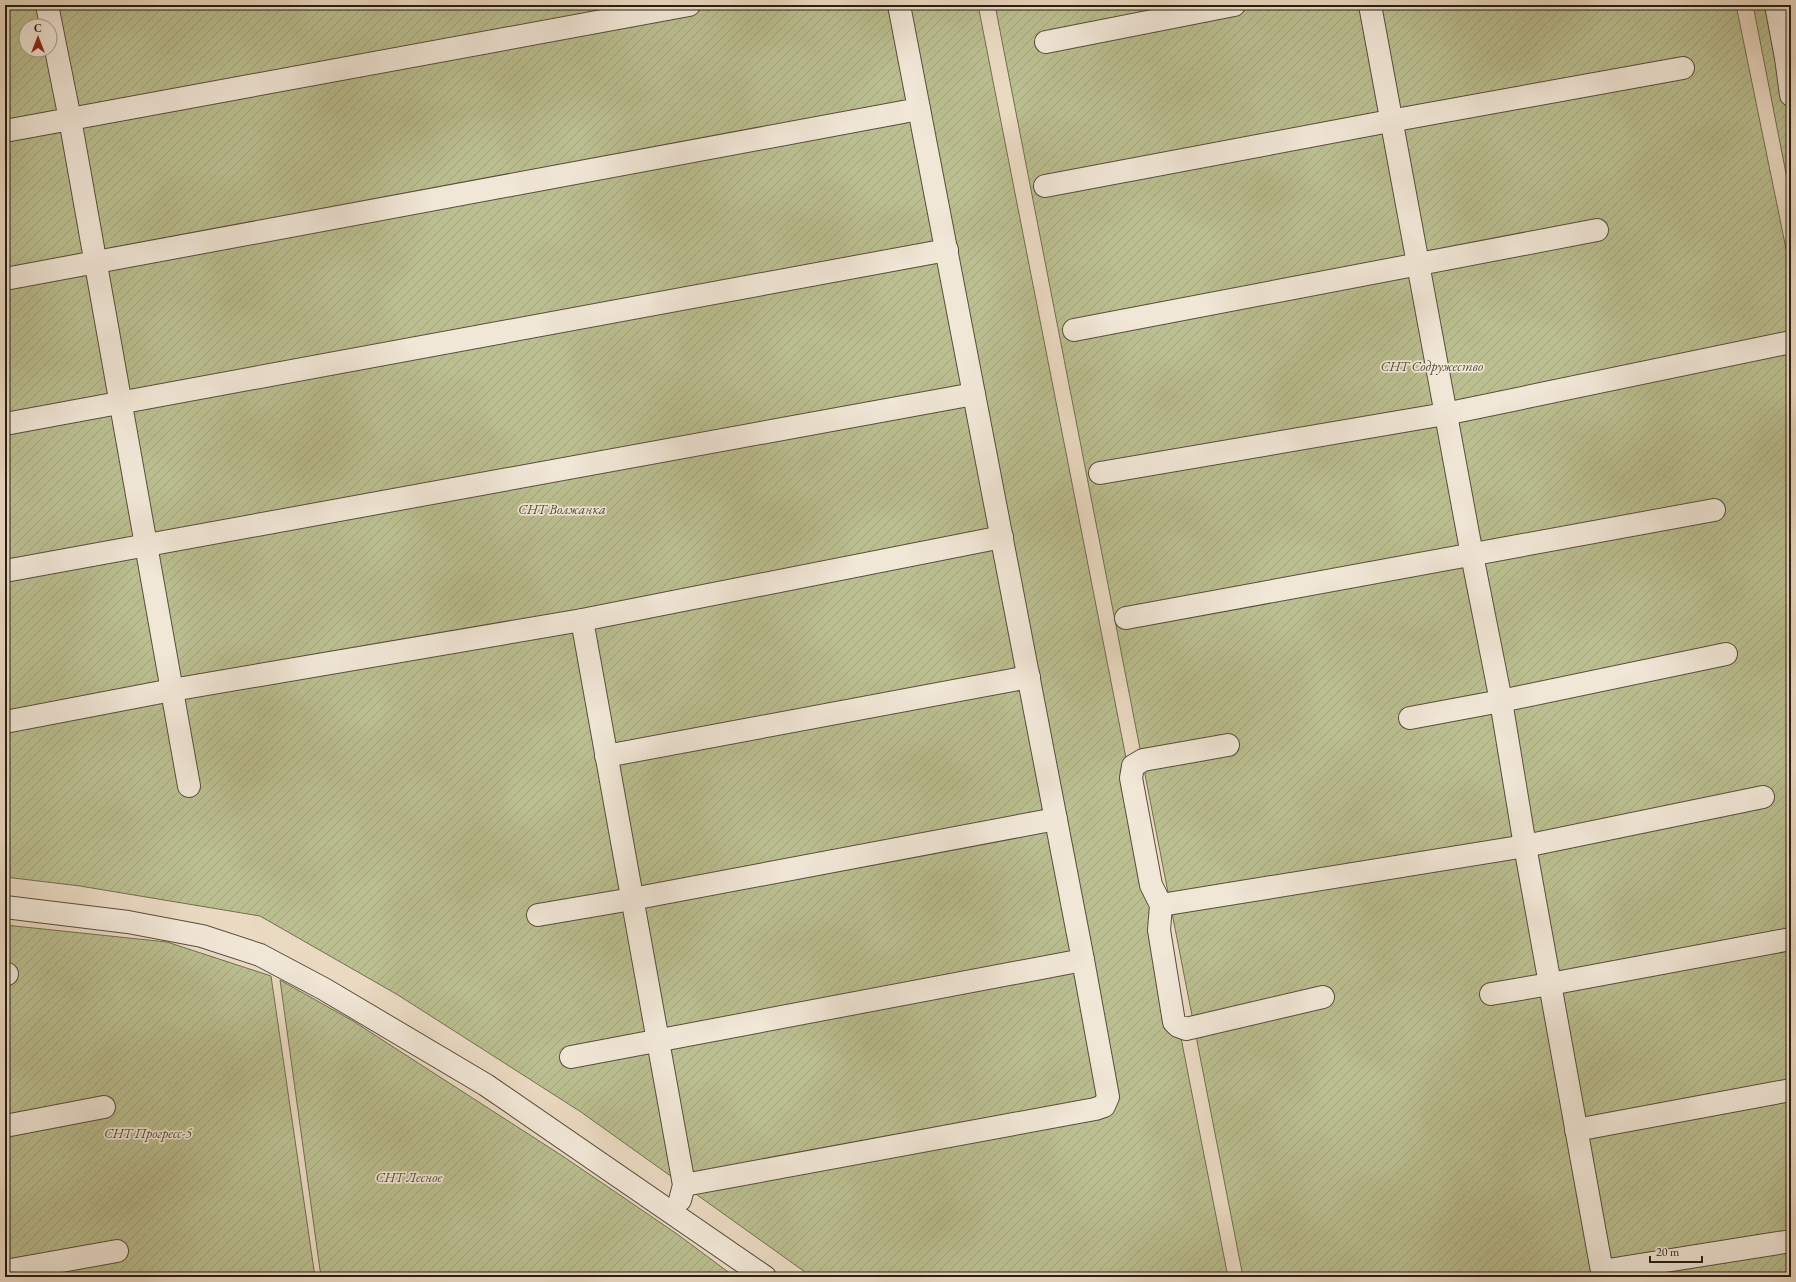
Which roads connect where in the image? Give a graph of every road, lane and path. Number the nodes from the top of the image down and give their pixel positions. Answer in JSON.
{"nodes":[{"id":1,"x":47,"y":5,"type":"edge"},
{"id":2,"x":689,"y":5,"type":"edge"},
{"id":3,"x":899,"y":5,"type":"edge"},
{"id":4,"x":1234,"y":5,"type":"edge"},
{"id":5,"x":1370,"y":5,"type":"edge"},
{"id":6,"x":1776,"y":5,"type":"edge"},
{"id":7,"x":1046,"y":42,"type":"dead end"},
{"id":8,"x":1789,"y":57,"type":"edge"},
{"id":9,"x":1683,"y":68,"type":"dead end"},
{"id":10,"x":1791,"y":95,"type":"edge"},
{"id":11,"x":919,"y":109,"type":"junction"},
{"id":12,"x":70,"y":119,"type":"junction"},
{"id":13,"x":1390,"y":121,"type":"junction"},
{"id":14,"x":5,"y":131,"type":"edge"},
{"id":15,"x":1045,"y":186,"type":"dead end"},
{"id":16,"x":1597,"y":230,"type":"dead end"},
{"id":17,"x":947,"y":250,"type":"junction"},
{"id":18,"x":95,"y":262,"type":"junction"},
{"id":19,"x":1418,"y":265,"type":"junction"},
{"id":20,"x":5,"y":278,"type":"edge"},
{"id":21,"x":1074,"y":330,"type":"dead end"},
{"id":22,"x":1791,"y":342,"type":"edge"},
{"id":23,"x":974,"y":394,"type":"junction"},
{"id":24,"x":121,"y":403,"type":"junction"},
{"id":25,"x":1445,"y":414,"type":"junction"},
{"id":26,"x":5,"y":424,"type":"edge"},
{"id":27,"x":1100,"y":473,"type":"dead end"},
{"id":28,"x":1714,"y":510,"type":"dead end"},
{"id":29,"x":1002,"y":537,"type":"junction"},
{"id":30,"x":146,"y":545,"type":"junction"},
{"id":31,"x":1472,"y":555,"type":"junction"},
{"id":32,"x":5,"y":571,"type":"edge"},
{"id":33,"x":1126,"y":618,"type":"dead end"},
{"id":34,"x":582,"y":620,"type":"junction"},
{"id":35,"x":1726,"y":654,"type":"dead end"},
{"id":36,"x":1029,"y":677,"type":"junction"},
{"id":37,"x":172,"y":690,"type":"junction"},
{"id":38,"x":1501,"y":701,"type":"junction"},
{"id":39,"x":1410,"y":718,"type":"dead end"},
{"id":40,"x":5,"y":722,"type":"edge"},
{"id":41,"x":1228,"y":745,"type":"dead end"},
{"id":42,"x":606,"y":756,"type":"junction"},
{"id":43,"x":189,"y":786,"type":"dead end"},
{"id":44,"x":1763,"y":797,"type":"dead end"},
{"id":45,"x":1056,"y":819,"type":"junction"},
{"id":46,"x":1525,"y":846,"type":"junction"},
{"id":47,"x":632,"y":899,"type":"junction"},
{"id":48,"x":1161,"y":905,"type":"junction"},
{"id":49,"x":5,"y":907,"type":"edge"},
{"id":50,"x":538,"y":915,"type":"dead end"},
{"id":51,"x":1791,"y":939,"type":"edge"},
{"id":52,"x":1083,"y":960,"type":"junction"},
{"id":53,"x":1550,"y":984,"type":"junction"},
{"id":54,"x":1491,"y":994,"type":"dead end"},
{"id":55,"x":1323,"y":997,"type":"dead end"},
{"id":56,"x":658,"y":1041,"type":"junction"},
{"id":57,"x":571,"y":1058,"type":"dead end"},
{"id":58,"x":1791,"y":1090,"type":"edge"},
{"id":59,"x":104,"y":1108,"type":"dead end"},
{"id":60,"x":5,"y":1126,"type":"edge"},
{"id":61,"x":1576,"y":1130,"type":"junction"},
{"id":62,"x":684,"y":1185,"type":"junction"},
{"id":63,"x":676,"y":1215,"type":"junction"},
{"id":64,"x":1791,"y":1241,"type":"edge"},
{"id":65,"x":117,"y":1251,"type":"dead end"},
{"id":66,"x":5,"y":1272,"type":"edge"},
{"id":67,"x":1603,"y":1274,"type":"edge"},
{"id":68,"x":765,"y":1277,"type":"edge"}],
"edges":[{"from":1,"to":12,"type":"street"},
{"from":2,"to":12,"type":"street"},
{"from":3,"to":11,"type":"street"},
{"from":4,"to":7,"type":"street"},
{"from":5,"to":13,"type":"street"},
{"from":6,"to":8,"type":"street"},
{"from":8,"to":10,"type":"street"},
{"from":9,"to":13,"type":"street"},
{"from":11,"to":17,"type":"street"},
{"from":11,"to":18,"type":"street"},
{"from":12,"to":14,"type":"street"},
{"from":12,"to":18,"type":"street"},
{"from":13,"to":15,"type":"street"},
{"from":13,"to":19,"type":"street"},
{"from":16,"to":19,"type":"street"},
{"from":17,"to":23,"type":"street"},
{"from":17,"to":24,"type":"street"},
{"from":18,"to":20,"type":"street"},
{"from":18,"to":24,"type":"street"},
{"from":19,"to":21,"type":"street"},
{"from":19,"to":25,"type":"street"},
{"from":22,"to":25,"type":"street"},
{"from":23,"to":29,"type":"street"},
{"from":23,"to":30,"type":"street"},
{"from":24,"to":26,"type":"street"},
{"from":24,"to":30,"type":"street"},
{"from":25,"to":27,"type":"street"},
{"from":25,"to":31,"type":"street"},
{"from":28,"to":31,"type":"street"},
{"from":29,"to":34,"type":"street"},
{"from":29,"to":36,"type":"street"},
{"from":30,"to":32,"type":"street"},
{"from":30,"to":37,"type":"street"},
{"from":31,"to":33,"type":"street"},
{"from":31,"to":38,"type":"street"},
{"from":34,"to":37,"type":"street"},
{"from":34,"to":42,"type":"street"},
{"from":35,"to":38,"type":"street"},
{"from":36,"to":42,"type":"street"},
{"from":36,"to":45,"type":"street"},
{"from":37,"to":40,"type":"street"},
{"from":37,"to":43,"type":"street"},
{"from":38,"to":39,"type":"street"},
{"from":38,"to":46,"type":"street"},
{"from":41,"to":48,"type":"street"},
{"from":42,"to":47,"type":"street"},
{"from":44,"to":46,"type":"street"},
{"from":45,"to":47,"type":"street"},
{"from":45,"to":52,"type":"street"},
{"from":46,"to":48,"type":"street"},
{"from":46,"to":53,"type":"street"},
{"from":47,"to":50,"type":"street"},
{"from":47,"to":56,"type":"street"},
{"from":48,"to":55,"type":"street"},
{"from":49,"to":63,"type":"street"},
{"from":51,"to":53,"type":"street"},
{"from":52,"to":56,"type":"street"},
{"from":52,"to":62,"type":"street"},
{"from":53,"to":54,"type":"street"},
{"from":53,"to":61,"type":"street"},
{"from":56,"to":57,"type":"street"},
{"from":56,"to":62,"type":"street"},
{"from":58,"to":61,"type":"street"},
{"from":59,"to":60,"type":"street"},
{"from":61,"to":67,"type":"street"},
{"from":62,"to":63,"type":"street"},
{"from":63,"to":68,"type":"street"},
{"from":64,"to":67,"type":"street"},
{"from":65,"to":66,"type":"street"}]}
